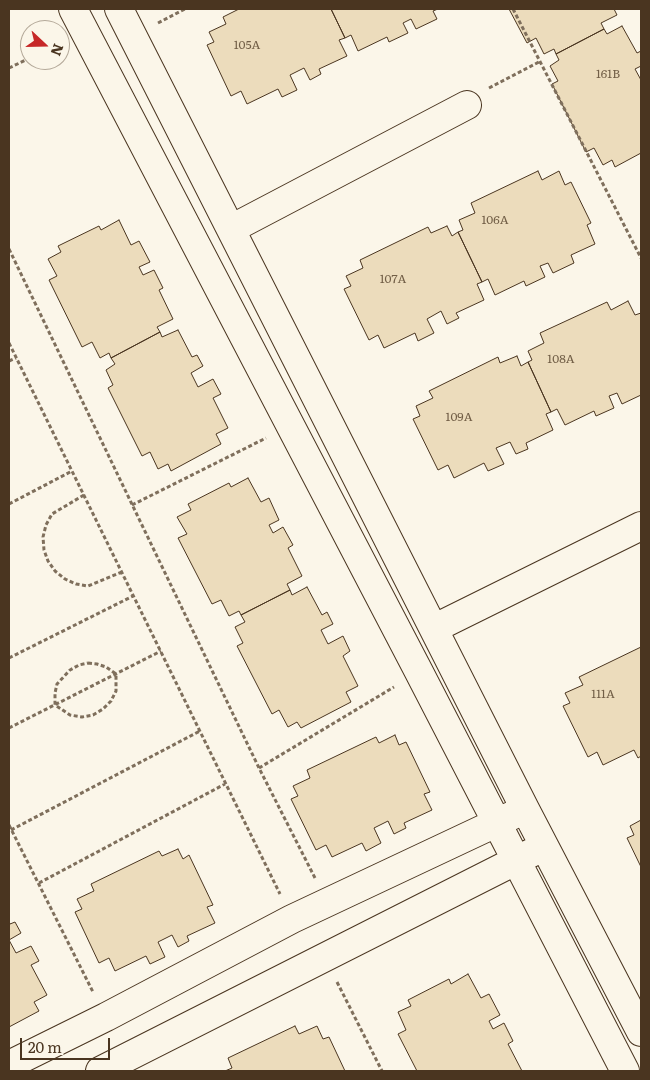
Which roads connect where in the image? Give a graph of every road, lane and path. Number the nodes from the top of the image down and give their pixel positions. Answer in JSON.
{"nodes":[{"id":1,"x":73,"y":9,"type":"edge"},
{"id":2,"x":119,"y":9,"type":"edge"},
{"id":3,"x":513,"y":9,"type":"edge"},
{"id":4,"x":539,"y":62,"type":"junction"},
{"id":5,"x":464,"y":106,"type":"joint"},
{"id":6,"x":231,"y":229,"type":"junction"},
{"id":7,"x":9,"y":249,"type":"edge"},
{"id":8,"x":641,"y":258,"type":"edge"},
{"id":9,"x":9,"y":342,"type":"edge"},
{"id":10,"x":16,"y":358,"type":"junction"},
{"id":11,"x":9,"y":361,"type":"edge"},
{"id":12,"x":290,"y":426,"type":"junction"},
{"id":13,"x":72,"y":471,"type":"junction"},
{"id":14,"x":84,"y":495,"type":"junction"},
{"id":15,"x":9,"y":504,"type":"edge"},
{"id":16,"x":132,"y":504,"type":"junction"},
{"id":17,"x":641,"y":526,"type":"edge"},
{"id":18,"x":122,"y":572,"type":"junction"},
{"id":19,"x":133,"y":596,"type":"junction"},
{"id":20,"x":435,"y":628,"type":"junction"},
{"id":21,"x":161,"y":651,"type":"junction"},
{"id":22,"x":9,"y":658,"type":"edge"},
{"id":23,"x":419,"y":672,"type":"junction"},
{"id":24,"x":116,"y":674,"type":"junction"},
{"id":25,"x":55,"y":705,"type":"junction"},
{"id":26,"x":9,"y":728,"type":"edge"},
{"id":27,"x":200,"y":731,"type":"junction"},
{"id":28,"x":259,"y":768,"type":"junction"},
{"id":29,"x":225,"y":784,"type":"junction"},
{"id":30,"x":526,"y":809,"type":"junction"},
{"id":31,"x":496,"y":824,"type":"junction"},
{"id":32,"x":9,"y":825,"type":"edge"},
{"id":33,"x":11,"y":830,"type":"junction"},
{"id":34,"x":544,"y":846,"type":"junction"},
{"id":35,"x":515,"y":860,"type":"junction"},
{"id":36,"x":39,"y":883,"type":"junction"},
{"id":37,"x":328,"y":903,"type":"junction"},
{"id":38,"x":292,"y":919,"type":"junction"},
{"id":39,"x":324,"y":957,"type":"junction"},
{"id":40,"x":106,"y":1017,"type":"junction"},
{"id":41,"x":640,"y":1028,"type":"edge"},
{"id":42,"x":9,"y":1066,"type":"edge"},
{"id":43,"x":100,"y":1071,"type":"edge"},
{"id":44,"x":382,"y":1071,"type":"edge"},
{"id":45,"x":625,"y":1071,"type":"edge"}],
"edges":[{"from":1,"to":12,"type":"street"},
{"from":2,"to":6,"type":"street"},
{"from":3,"to":4,"type":"path"},
{"from":4,"to":5,"type":"path"},
{"from":4,"to":8,"type":"path"},
{"from":5,"to":6,"type":"street"},
{"from":6,"to":20,"type":"street"},
{"from":7,"to":16,"type":"path"},
{"from":9,"to":10,"type":"path"},
{"from":10,"to":11,"type":"path"},
{"from":10,"to":13,"type":"path"},
{"from":12,"to":16,"type":"path"},
{"from":12,"to":23,"type":"street"},
{"from":13,"to":14,"type":"path"},
{"from":13,"to":15,"type":"path"},
{"from":14,"to":18,"type":"path"},
{"from":14,"to":18,"type":"path"},
{"from":16,"to":28,"type":"path"},
{"from":17,"to":20,"type":"street"},
{"from":18,"to":19,"type":"path"},
{"from":19,"to":21,"type":"path"},
{"from":19,"to":22,"type":"path"},
{"from":20,"to":30,"type":"street"},
{"from":21,"to":24,"type":"path"},
{"from":21,"to":27,"type":"path"},
{"from":23,"to":28,"type":"path"},
{"from":23,"to":31,"type":"street"},
{"from":24,"to":25,"type":"path"},
{"from":24,"to":25,"type":"path"},
{"from":24,"to":25,"type":"path"},
{"from":25,"to":26,"type":"path"},
{"from":27,"to":29,"type":"path"},
{"from":27,"to":33,"type":"path"},
{"from":28,"to":37,"type":"path"},
{"from":29,"to":36,"type":"path"},
{"from":29,"to":38,"type":"path"},
{"from":30,"to":31,"type":"street"},
{"from":30,"to":34,"type":"street"},
{"from":31,"to":35,"type":"street"},
{"from":31,"to":37,"type":"street"},
{"from":32,"to":33,"type":"path"},
{"from":33,"to":36,"type":"path"},
{"from":34,"to":35,"type":"street"},
{"from":34,"to":41,"type":"street"},
{"from":35,"to":39,"type":"street"},
{"from":35,"to":45,"type":"street"},
{"from":36,"to":40,"type":"path"},
{"from":37,"to":38,"type":"street"},
{"from":38,"to":40,"type":"street"},
{"from":39,"to":43,"type":"street"},
{"from":39,"to":44,"type":"path"},
{"from":40,"to":42,"type":"street"}]}
